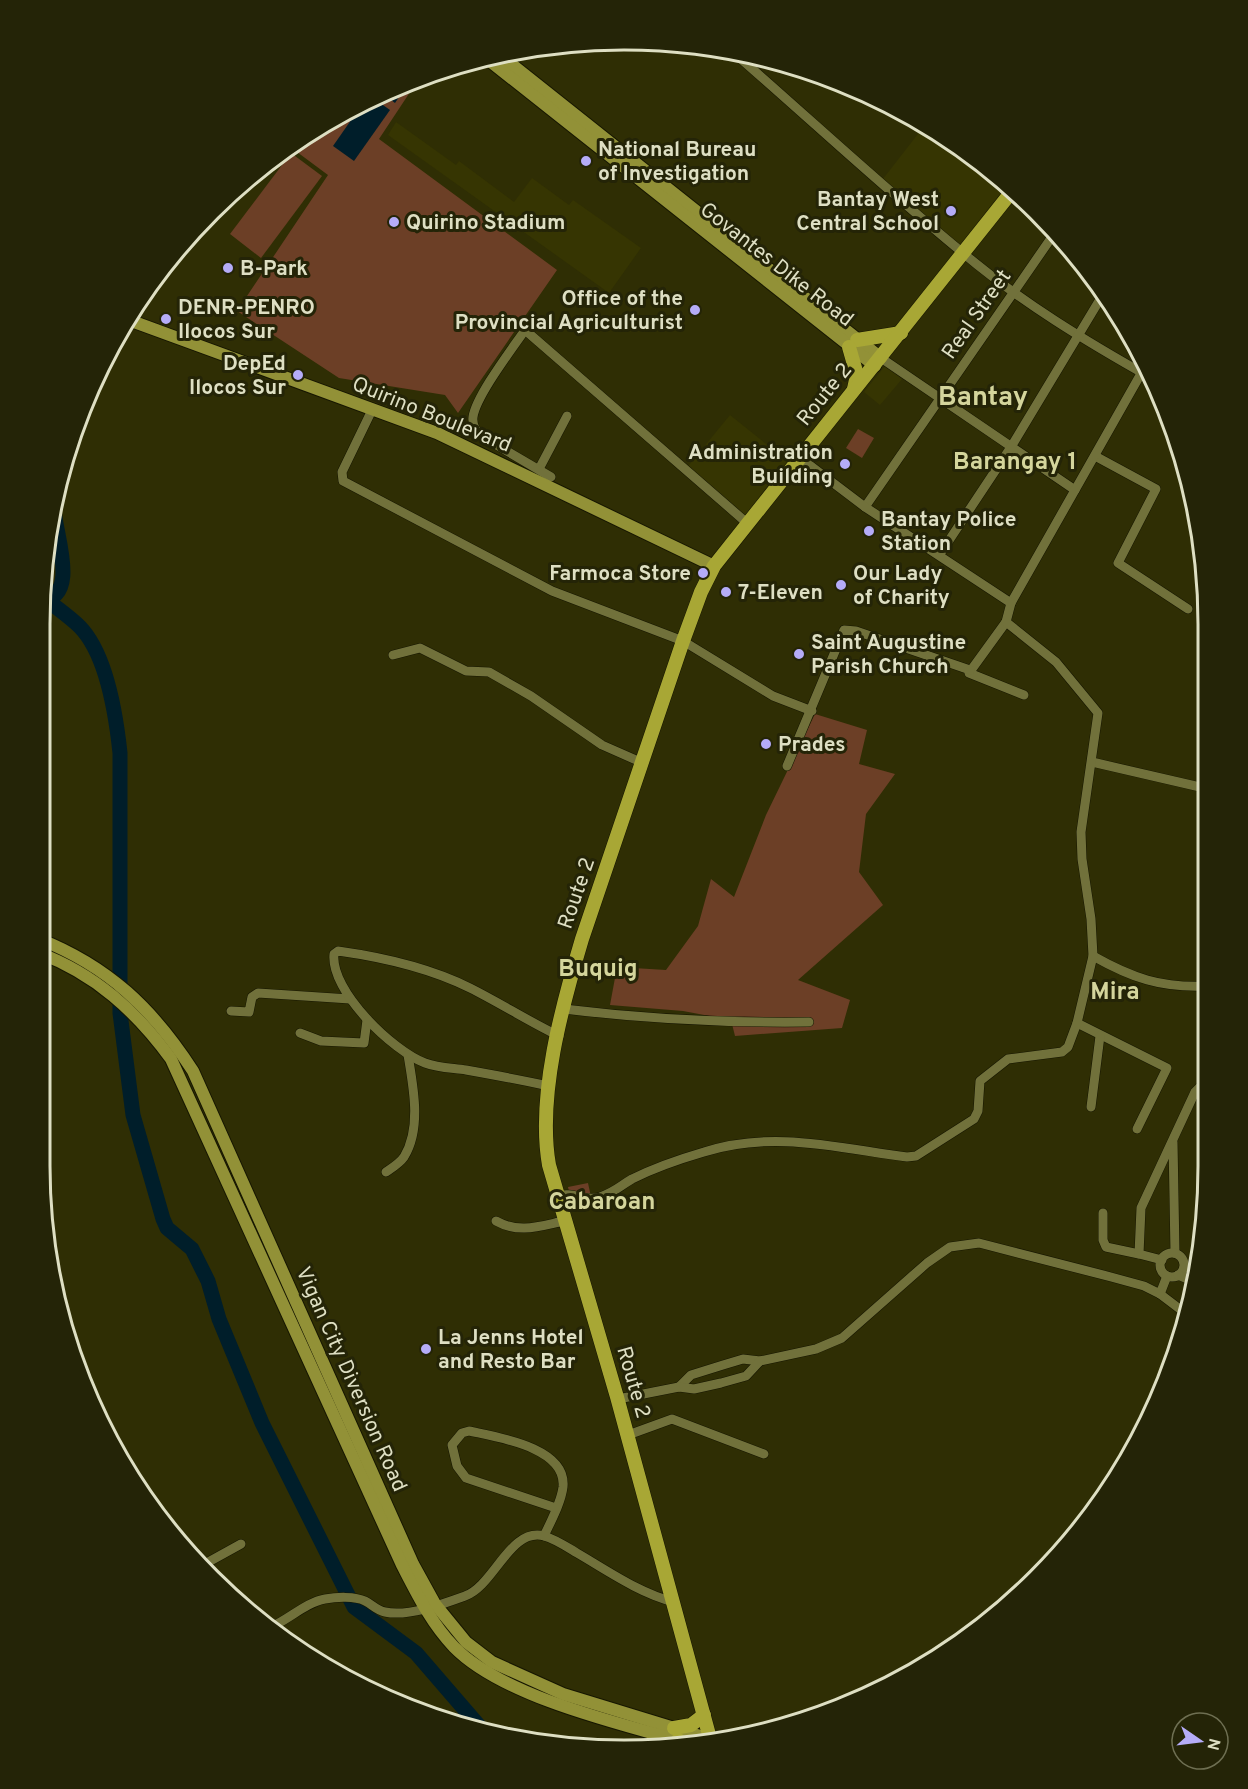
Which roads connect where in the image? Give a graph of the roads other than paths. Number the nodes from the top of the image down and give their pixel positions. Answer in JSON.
{"nodes":[{"id":1,"x":506,"y":62,"type":"edge"},
{"id":2,"x":746,"y":63,"type":"edge"},
{"id":3,"x":497,"y":64,"type":"edge"},
{"id":4,"x":518,"y":77,"type":"junction"},
{"id":5,"x":1008,"y":197,"type":"edge"},
{"id":6,"x":1050,"y":239,"type":"edge"},
{"id":7,"x":963,"y":254,"type":"junction"},
{"id":8,"x":1013,"y":292,"type":"junction"},
{"id":9,"x":1099,"y":301,"type":"edge"},
{"id":10,"x":135,"y":322,"type":"edge"},
{"id":11,"x":901,"y":333,"type":"junction"},
{"id":12,"x":1080,"y":336,"type":"junction"},
{"id":13,"x":853,"y":343,"type":"junction"},
{"id":14,"x":878,"y":362,"type":"junction"},
{"id":15,"x":1141,"y":373,"type":"joint"},
{"id":16,"x":852,"y":393,"type":"junction"},
{"id":17,"x":939,"y":399,"type":"junction"},
{"id":18,"x":372,"y":410,"type":"junction"},
{"id":19,"x":567,"y":416,"type":"dead end"},
{"id":20,"x":1011,"y":447,"type":"junction"},
{"id":21,"x":1095,"y":456,"type":"junction"},
{"id":22,"x":799,"y":457,"type":"junction"},
{"id":23,"x":539,"y":469,"type":"junction"},
{"id":24,"x":551,"y":477,"type":"dead end"},
{"id":25,"x":1075,"y":490,"type":"junction"},
{"id":26,"x":865,"y":507,"type":"junction"},
{"id":27,"x":747,"y":523,"type":"junction"},
{"id":28,"x":940,"y":554,"type":"junction"},
{"id":29,"x":714,"y":566,"type":"junction"},
{"id":30,"x":1011,"y":603,"type":"junction"},
{"id":31,"x":1188,"y":609,"type":"dead end"},
{"id":32,"x":1006,"y":622,"type":"junction"},
{"id":33,"x":683,"y":641,"type":"junction"},
{"id":34,"x":393,"y":655,"type":"dead end"},
{"id":35,"x":969,"y":671,"type":"junction"},
{"id":36,"x":1024,"y":695,"type":"dead end"},
{"id":37,"x":812,"y":711,"type":"junction"},
{"id":38,"x":1092,"y":762,"type":"junction"},
{"id":39,"x":643,"y":763,"type":"junction"},
{"id":40,"x":787,"y":766,"type":"dead end"},
{"id":41,"x":1198,"y":787,"type":"edge"},
{"id":42,"x":50,"y":943,"type":"edge"},
{"id":43,"x":1093,"y":956,"type":"junction"},
{"id":44,"x":50,"y":958,"type":"edge"},
{"id":45,"x":1198,"y":986,"type":"edge"},
{"id":46,"x":350,"y":999,"type":"junction"},
{"id":47,"x":564,"y":1009,"type":"junction"},
{"id":48,"x":231,"y":1011,"type":"dead end"},
{"id":49,"x":367,"y":1020,"type":"junction"},
{"id":50,"x":809,"y":1022,"type":"dead end"},
{"id":51,"x":1077,"y":1023,"type":"junction"},
{"id":52,"x":300,"y":1033,"type":"dead end"},
{"id":53,"x":559,"y":1036,"type":"junction"},
{"id":54,"x":1100,"y":1036,"type":"junction"},
{"id":55,"x":408,"y":1055,"type":"junction"},
{"id":56,"x":549,"y":1086,"type":"junction"},
{"id":57,"x":1198,"y":1089,"type":"edge"},
{"id":58,"x":1091,"y":1107,"type":"dead end"},
{"id":59,"x":1137,"y":1129,"type":"dead end"},
{"id":60,"x":1173,"y":1140,"type":"junction"},
{"id":61,"x":386,"y":1172,"type":"dead end"},
{"id":62,"x":557,"y":1196,"type":"junction"},
{"id":63,"x":1103,"y":1213,"type":"dead end"},
{"id":64,"x":496,"y":1221,"type":"dead end"},
{"id":65,"x":564,"y":1221,"type":"junction"},
{"id":66,"x":1175,"y":1253,"type":"junction"},
{"id":67,"x":1139,"y":1254,"type":"junction"},
{"id":68,"x":1162,"y":1260,"type":"junction"},
{"id":69,"x":1172,"y":1275,"type":"junction"},
{"id":70,"x":1186,"y":1279,"type":"edge"},
{"id":71,"x":1160,"y":1294,"type":"junction"},
{"id":72,"x":1180,"y":1309,"type":"edge"},
{"id":73,"x":759,"y":1361,"type":"junction"},
{"id":74,"x":678,"y":1387,"type":"junction"},
{"id":75,"x":618,"y":1399,"type":"junction"},
{"id":76,"x":628,"y":1435,"type":"junction"},
{"id":77,"x":764,"y":1454,"type":"dead end"},
{"id":78,"x":556,"y":1508,"type":"junction"},
{"id":79,"x":544,"y":1536,"type":"junction"},
{"id":80,"x":241,"y":1544,"type":"dead end"},
{"id":81,"x":209,"y":1562,"type":"edge"},
{"id":82,"x":674,"y":1602,"type":"junction"},
{"id":83,"x":429,"y":1606,"type":"junction"},
{"id":84,"x":278,"y":1624,"type":"edge"},
{"id":85,"x":704,"y":1715,"type":"junction"},
{"id":86,"x":709,"y":1733,"type":"edge"},
{"id":87,"x":675,"y":1737,"type":"edge"},
{"id":88,"x":680,"y":1737,"type":"edge"}],
"edges":[{"from":1,"to":4,"type":"main road","name":"Govantes Dike Road"},
{"from":2,"to":7,"type":"street"},
{"from":3,"to":4,"type":"main road","name":"Govantes Dike Road"},
{"from":4,"to":13,"type":"main road","name":"Govantes Dike Road"},
{"from":5,"to":7,"type":"highway","name":"Route 2"},
{"from":6,"to":8,"type":"street","name":"Real Street"},
{"from":7,"to":8,"type":"street"},
{"from":7,"to":11,"type":"highway","name":"Route 2"},
{"from":8,"to":12,"type":"street"},
{"from":8,"to":17,"type":"street","name":"Real Street"},
{"from":9,"to":12,"type":"street"},
{"from":10,"to":18,"type":"main road","name":"Quirino Boulevard"},
{"from":11,"to":13,"type":"highway"},
{"from":11,"to":14,"type":"highway","name":"Route 2"},
{"from":12,"to":15,"type":"street"},
{"from":12,"to":20,"type":"street"},
{"from":13,"to":14,"type":"main road","name":"Govantes Dike Road"},
{"from":13,"to":16,"type":"highway"},
{"from":14,"to":16,"type":"highway","name":"Route 2"},
{"from":14,"to":17,"type":"street"},
{"from":15,"to":21,"type":"street"},
{"from":16,"to":22,"type":"highway","name":"Route 2"},
{"from":17,"to":20,"type":"street"},
{"from":17,"to":26,"type":"street","name":"Real Street"},
{"from":18,"to":29,"type":"main road","name":"Quirino Boulevard"},
{"from":18,"to":33,"type":"street"},
{"from":19,"to":23,"type":"street"},
{"from":20,"to":25,"type":"street"},
{"from":20,"to":28,"type":"street"},
{"from":21,"to":25,"type":"street"},
{"from":21,"to":31,"type":"street"},
{"from":22,"to":26,"type":"street"},
{"from":22,"to":27,"type":"highway","name":"Route 2"},
{"from":23,"to":24,"type":"street"},
{"from":23,"to":27,"type":"street"},
{"from":25,"to":30,"type":"street"},
{"from":26,"to":28,"type":"street"},
{"from":27,"to":29,"type":"highway","name":"Route 2"},
{"from":28,"to":30,"type":"street"},
{"from":29,"to":33,"type":"highway","name":"Route 2"},
{"from":30,"to":32,"type":"street"},
{"from":32,"to":35,"type":"street"},
{"from":32,"to":38,"type":"street"},
{"from":33,"to":37,"type":"street"},
{"from":33,"to":39,"type":"highway","name":"Route 2"},
{"from":34,"to":39,"type":"street"},
{"from":35,"to":36,"type":"street"},
{"from":35,"to":37,"type":"street"},
{"from":37,"to":40,"type":"street"},
{"from":38,"to":41,"type":"street"},
{"from":38,"to":43,"type":"street"},
{"from":39,"to":47,"type":"highway","name":"Route 2"},
{"from":42,"to":83,"type":"main road","name":"Vigan City Diversion Road"},
{"from":43,"to":45,"type":"street"},
{"from":43,"to":51,"type":"street"},
{"from":44,"to":83,"type":"main road","name":"Vigan City Diversion Road"},
{"from":46,"to":48,"type":"street"},
{"from":46,"to":49,"type":"street"},
{"from":46,"to":53,"type":"street"},
{"from":47,"to":50,"type":"street"},
{"from":47,"to":53,"type":"highway","name":"Route 2"},
{"from":49,"to":52,"type":"street"},
{"from":49,"to":55,"type":"street"},
{"from":51,"to":54,"type":"street"},
{"from":51,"to":62,"type":"street"},
{"from":53,"to":56,"type":"highway","name":"Route 2"},
{"from":54,"to":58,"type":"street"},
{"from":54,"to":59,"type":"street"},
{"from":55,"to":56,"type":"street"},
{"from":55,"to":61,"type":"street"},
{"from":56,"to":62,"type":"highway","name":"Route 2"},
{"from":57,"to":60,"type":"street"},
{"from":60,"to":66,"type":"street"},
{"from":60,"to":67,"type":"street"},
{"from":62,"to":65,"type":"highway","name":"Route 2"},
{"from":63,"to":67,"type":"street"},
{"from":64,"to":65,"type":"street"},
{"from":65,"to":75,"type":"highway","name":"Route 2"},
{"from":66,"to":68,"type":"street"},
{"from":66,"to":69,"type":"street"},
{"from":67,"to":68,"type":"street"},
{"from":68,"to":69,"type":"street"},
{"from":69,"to":70,"type":"street"},
{"from":69,"to":71,"type":"street"},
{"from":71,"to":72,"type":"street"},
{"from":71,"to":73,"type":"street"},
{"from":73,"to":74,"type":"street"},
{"from":73,"to":74,"type":"street"},
{"from":74,"to":75,"type":"street"},
{"from":75,"to":76,"type":"highway","name":"Route 2"},
{"from":76,"to":77,"type":"street"},
{"from":76,"to":82,"type":"highway","name":"Route 2"},
{"from":78,"to":78,"type":"street"},
{"from":78,"to":79,"type":"street"},
{"from":79,"to":82,"type":"street"},
{"from":79,"to":83,"type":"street"},
{"from":80,"to":81,"type":"street"},
{"from":82,"to":85,"type":"highway","name":"Route 2"},
{"from":83,"to":84,"type":"street"},
{"from":83,"to":87,"type":"main road","name":"Vigan City Diversion Road"},
{"from":85,"to":86,"type":"highway","name":"Route 2"},
{"from":85,"to":88,"type":"highway"}]}
